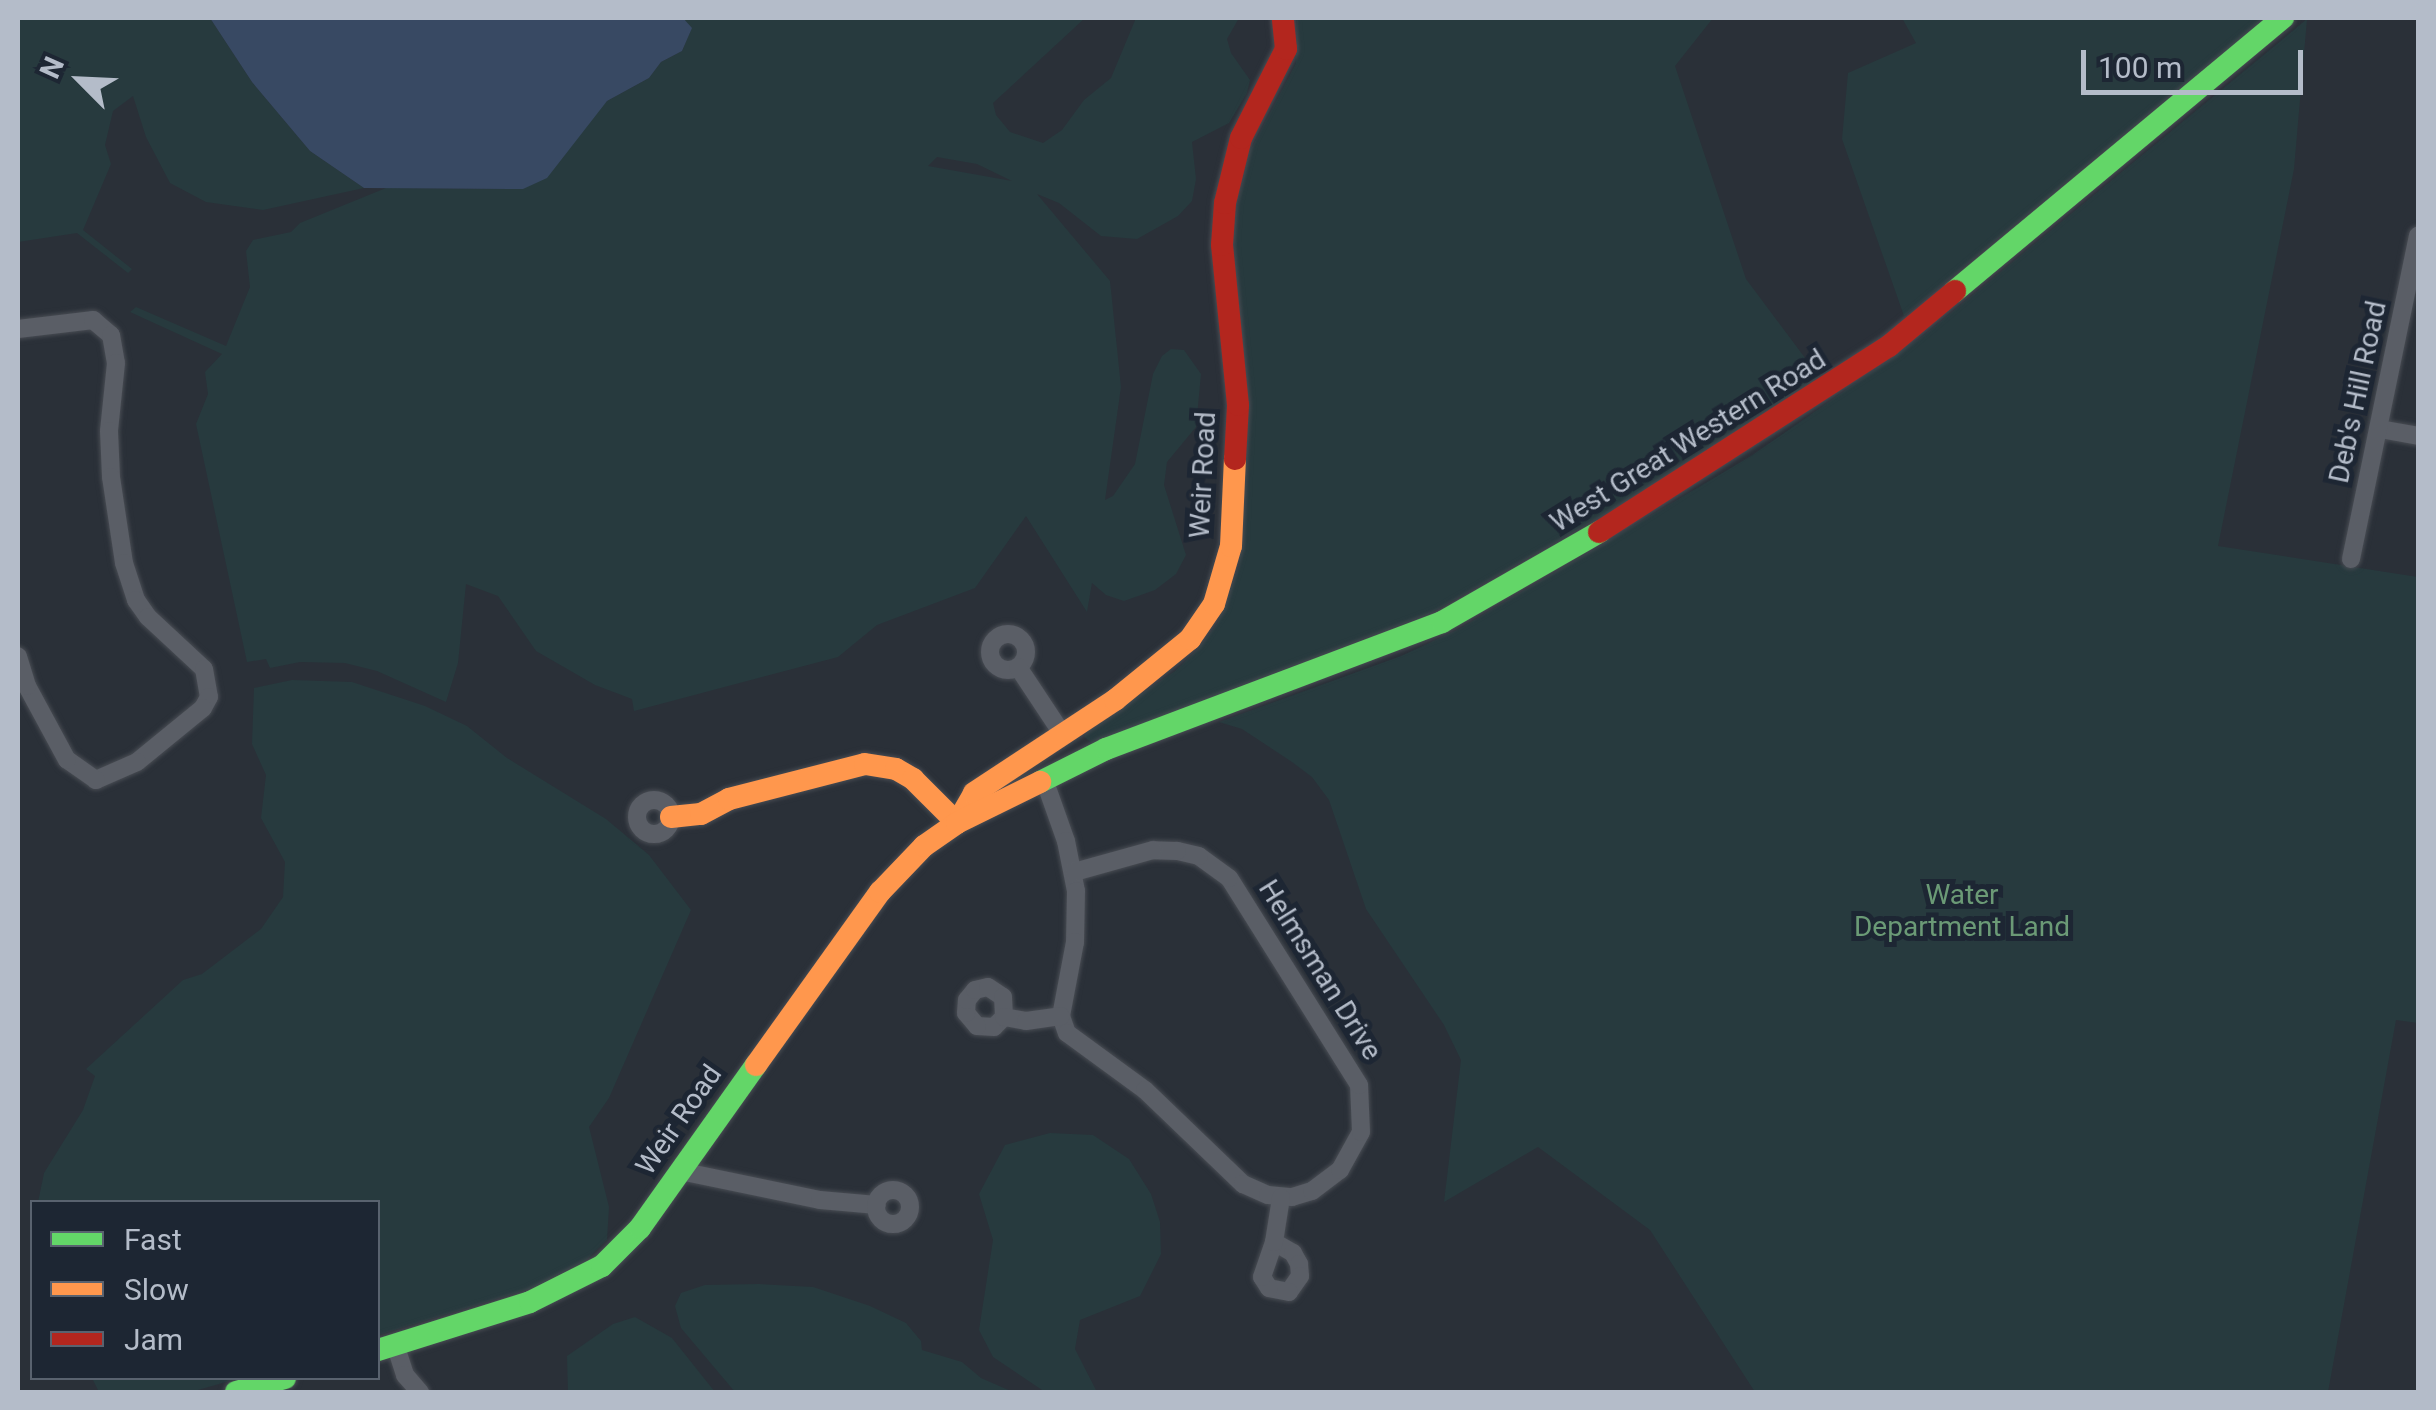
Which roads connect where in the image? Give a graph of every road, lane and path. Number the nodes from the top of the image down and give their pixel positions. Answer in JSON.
{"nodes":[{"id":1,"x":1283,"y":18,"type":"edge"},
{"id":2,"x":2283,"y":18,"type":"edge"},
{"id":3,"x":2418,"y":236,"type":"edge"},
{"id":4,"x":18,"y":328,"type":"edge"},
{"id":5,"x":2380,"y":430,"type":"junction"},
{"id":6,"x":2418,"y":436,"type":"edge"},
{"id":7,"x":2350,"y":559,"type":"dead end"},
{"id":8,"x":18,"y":656,"type":"edge"},
{"id":9,"x":1018,"y":667,"type":"dead end"},
{"id":10,"x":1060,"y":732,"type":"junction"},
{"id":11,"x":1044,"y":780,"type":"junction"},
{"id":12,"x":671,"y":818,"type":"dead end"},
{"id":13,"x":957,"y":823,"type":"junction"},
{"id":14,"x":1074,"y":872,"type":"junction"},
{"id":15,"x":1062,"y":1016,"type":"junction"},
{"id":16,"x":1004,"y":1017,"type":"dead end"},
{"id":17,"x":680,"y":1171,"type":"junction"},
{"id":18,"x":1280,"y":1198,"type":"junction"},
{"id":19,"x":876,"y":1205,"type":"dead end"},
{"id":20,"x":1274,"y":1242,"type":"dead end"},
{"id":21,"x":386,"y":1347,"type":"edge"},
{"id":22,"x":278,"y":1380,"type":"edge"},
{"id":23,"x":236,"y":1392,"type":"edge"},
{"id":24,"x":420,"y":1392,"type":"edge"}],
"edges":[{"from":1,"to":10,"type":"street","name":"Weir Road"},
{"from":2,"to":11,"type":"street","name":"West Great Western Road"},
{"from":3,"to":5,"type":"street","name":"Deb's Hill Road"},
{"from":4,"to":8,"type":"street"},
{"from":5,"to":6,"type":"street"},
{"from":5,"to":7,"type":"street","name":"Deb's Hill Road"},
{"from":9,"to":10,"type":"street"},
{"from":10,"to":13,"type":"street","name":"Weir Road"},
{"from":11,"to":13,"type":"street","name":"Weir Road"},
{"from":11,"to":14,"type":"street"},
{"from":12,"to":13,"type":"street"},
{"from":13,"to":17,"type":"street","name":"Weir Road"},
{"from":14,"to":15,"type":"street"},
{"from":14,"to":18,"type":"street","name":"Helmsman Drive"},
{"from":15,"to":16,"type":"street"},
{"from":15,"to":18,"type":"street"},
{"from":17,"to":19,"type":"street"},
{"from":17,"to":21,"type":"street","name":"Weir Road"},
{"from":18,"to":20,"type":"street"},
{"from":21,"to":24,"type":"street"},
{"from":22,"to":23,"type":"street"}]}
